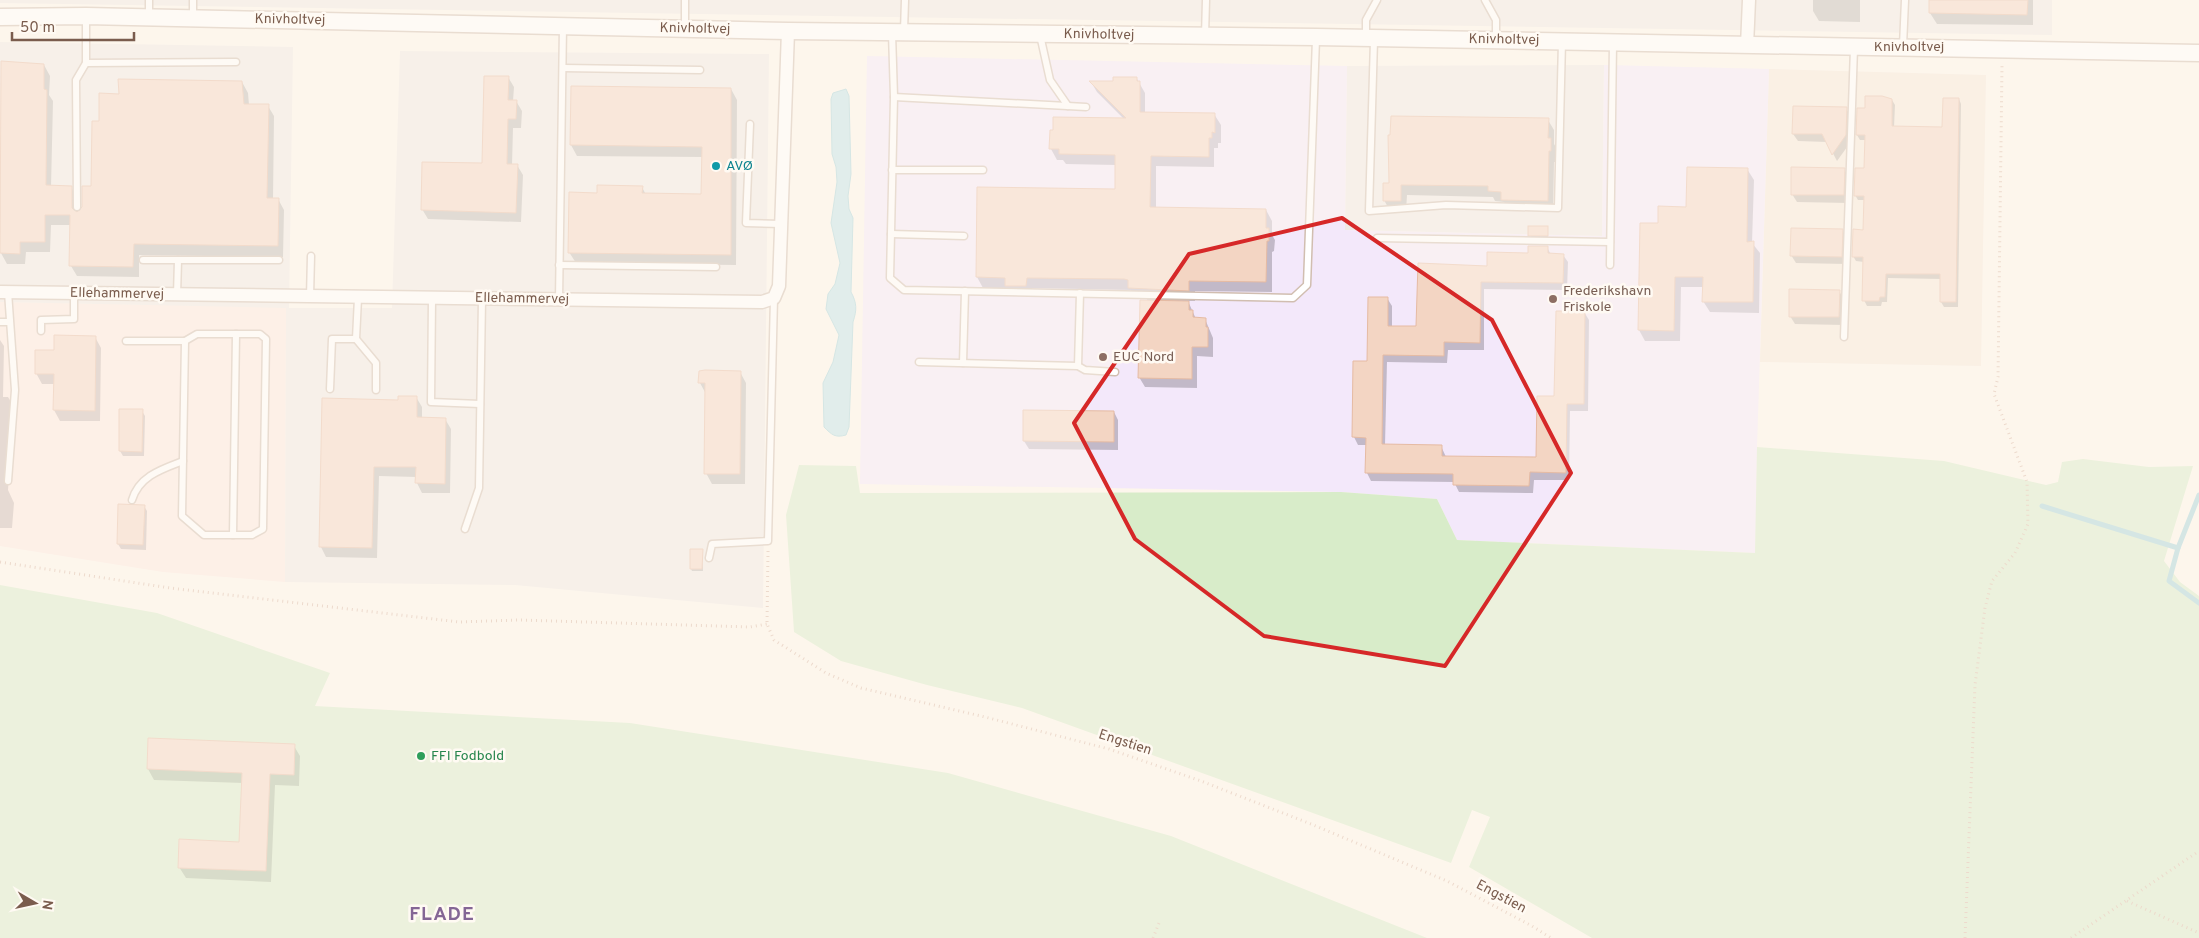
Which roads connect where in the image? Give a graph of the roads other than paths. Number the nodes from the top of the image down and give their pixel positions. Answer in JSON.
{"nodes":[{"id":1,"x":149,"y":0,"type":"edge"},
{"id":2,"x":193,"y":0,"type":"edge"},
{"id":3,"x":685,"y":0,"type":"edge"},
{"id":4,"x":905,"y":0,"type":"edge"},
{"id":5,"x":1206,"y":0,"type":"edge"},
{"id":6,"x":1377,"y":0,"type":"edge"},
{"id":7,"x":1485,"y":0,"type":"edge"},
{"id":8,"x":1748,"y":0,"type":"edge"},
{"id":9,"x":1905,"y":0,"type":"edge"},
{"id":10,"x":86,"y":16,"type":"junction"},
{"id":11,"x":0,"y":17,"type":"edge"},
{"id":12,"x":148,"y":17,"type":"junction"},
{"id":13,"x":193,"y":18,"type":"junction"},
{"id":14,"x":563,"y":26,"type":"junction"},
{"id":15,"x":684,"y":28,"type":"junction"},
{"id":16,"x":788,"y":31,"type":"junction"},
{"id":17,"x":898,"y":32,"type":"junction"},
{"id":18,"x":1039,"y":34,"type":"junction"},
{"id":19,"x":1205,"y":36,"type":"junction"},
{"id":20,"x":1316,"y":37,"type":"junction"},
{"id":21,"x":1370,"y":38,"type":"junction"},
{"id":22,"x":1496,"y":40,"type":"junction"},
{"id":23,"x":1562,"y":41,"type":"junction"},
{"id":24,"x":1613,"y":42,"type":"junction"},
{"id":25,"x":1747,"y":46,"type":"junction"},
{"id":26,"x":1854,"y":47,"type":"junction"},
{"id":27,"x":1903,"y":47,"type":"junction"},
{"id":28,"x":2199,"y":52,"type":"edge"},
{"id":29,"x":236,"y":62,"type":"dead end"},
{"id":30,"x":86,"y":63,"type":"junction"},
{"id":31,"x":562,"y":68,"type":"junction"},
{"id":32,"x":700,"y":70,"type":"dead end"},
{"id":33,"x":894,"y":97,"type":"junction"},
{"id":34,"x":1068,"y":106,"type":"junction"},
{"id":35,"x":1086,"y":107,"type":"dead end"},
{"id":36,"x":750,"y":124,"type":"dead end"},
{"id":37,"x":892,"y":170,"type":"junction"},
{"id":38,"x":983,"y":170,"type":"dead end"},
{"id":39,"x":77,"y":207,"type":"dead end"},
{"id":40,"x":781,"y":224,"type":"junction"},
{"id":41,"x":891,"y":234,"type":"junction"},
{"id":42,"x":964,"y":236,"type":"dead end"},
{"id":43,"x":1377,"y":238,"type":"dead end"},
{"id":44,"x":1610,"y":242,"type":"junction"},
{"id":45,"x":311,"y":256,"type":"dead end"},
{"id":46,"x":143,"y":260,"type":"dead end"},
{"id":47,"x":178,"y":260,"type":"junction"},
{"id":48,"x":278,"y":260,"type":"dead end"},
{"id":49,"x":559,"y":265,"type":"junction"},
{"id":50,"x":1610,"y":266,"type":"dead end"},
{"id":51,"x":716,"y":268,"type":"dead end"},
{"id":52,"x":965,"y":291,"type":"junction"},
{"id":53,"x":4,"y":292,"type":"edge"},
{"id":54,"x":74,"y":293,"type":"junction"},
{"id":55,"x":1080,"y":293,"type":"junction"},
{"id":56,"x":177,"y":295,"type":"junction"},
{"id":57,"x":310,"y":297,"type":"junction"},
{"id":58,"x":358,"y":298,"type":"junction"},
{"id":59,"x":774,"y":298,"type":"junction"},
{"id":60,"x":432,"y":299,"type":"junction"},
{"id":61,"x":482,"y":299,"type":"junction"},
{"id":62,"x":559,"y":300,"type":"junction"},
{"id":63,"x":0,"y":322,"type":"edge"},
{"id":64,"x":9,"y":322,"type":"junction"},
{"id":65,"x":41,"y":332,"type":"dead end"},
{"id":66,"x":236,"y":334,"type":"junction"},
{"id":67,"x":1844,"y":337,"type":"dead end"},
{"id":68,"x":356,"y":339,"type":"junction"},
{"id":69,"x":126,"y":341,"type":"dead end"},
{"id":70,"x":185,"y":342,"type":"junction"},
{"id":71,"x":919,"y":362,"type":"dead end"},
{"id":72,"x":963,"y":363,"type":"junction"},
{"id":73,"x":1078,"y":366,"type":"junction"},
{"id":74,"x":1115,"y":372,"type":"dead end"},
{"id":75,"x":330,"y":389,"type":"dead end"},
{"id":76,"x":376,"y":390,"type":"dead end"},
{"id":77,"x":480,"y":404,"type":"junction"},
{"id":78,"x":183,"y":461,"type":"junction"},
{"id":79,"x":8,"y":481,"type":"dead end"},
{"id":80,"x":132,"y":500,"type":"dead end"},
{"id":81,"x":465,"y":530,"type":"dead end"},
{"id":82,"x":233,"y":535,"type":"junction"},
{"id":83,"x":709,"y":558,"type":"dead end"}],
"edges":[{"from":1,"to":12,"type":"lane"},
{"from":2,"to":13,"type":"lane"},
{"from":3,"to":15,"type":"lane"},
{"from":4,"to":17,"type":"lane"},
{"from":5,"to":19,"type":"lane"},
{"from":6,"to":21,"type":"lane"},
{"from":7,"to":22,"type":"lane"},
{"from":8,"to":25,"type":"street"},
{"from":9,"to":27,"type":"lane"},
{"from":10,"to":11,"type":"street","name":"Knivholtvej"},
{"from":10,"to":12,"type":"street","name":"Knivholtvej"},
{"from":10,"to":30,"type":"lane"},
{"from":12,"to":13,"type":"street","name":"Knivholtvej"},
{"from":13,"to":14,"type":"street","name":"Knivholtvej"},
{"from":14,"to":15,"type":"street","name":"Knivholtvej"},
{"from":14,"to":31,"type":"lane"},
{"from":15,"to":16,"type":"street","name":"Knivholtvej"},
{"from":16,"to":17,"type":"street","name":"Knivholtvej"},
{"from":16,"to":40,"type":"street"},
{"from":17,"to":18,"type":"street","name":"Knivholtvej"},
{"from":17,"to":33,"type":"lane"},
{"from":18,"to":19,"type":"street","name":"Knivholtvej"},
{"from":18,"to":34,"type":"lane"},
{"from":19,"to":20,"type":"street","name":"Knivholtvej"},
{"from":20,"to":21,"type":"street","name":"Knivholtvej"},
{"from":20,"to":55,"type":"lane"},
{"from":21,"to":22,"type":"street","name":"Knivholtvej"},
{"from":21,"to":23,"type":"lane"},
{"from":22,"to":23,"type":"street","name":"Knivholtvej"},
{"from":23,"to":24,"type":"street","name":"Knivholtvej"},
{"from":24,"to":25,"type":"street","name":"Knivholtvej"},
{"from":24,"to":44,"type":"lane"},
{"from":25,"to":26,"type":"street","name":"Knivholtvej"},
{"from":26,"to":27,"type":"street","name":"Knivholtvej"},
{"from":26,"to":67,"type":"lane"},
{"from":27,"to":28,"type":"street","name":"Knivholtvej"},
{"from":29,"to":30,"type":"lane"},
{"from":30,"to":39,"type":"lane"},
{"from":31,"to":32,"type":"lane"},
{"from":31,"to":49,"type":"lane"},
{"from":33,"to":34,"type":"lane"},
{"from":33,"to":37,"type":"lane"},
{"from":34,"to":35,"type":"lane"},
{"from":36,"to":40,"type":"lane"},
{"from":37,"to":38,"type":"lane"},
{"from":37,"to":41,"type":"lane"},
{"from":40,"to":59,"type":"street"},
{"from":41,"to":42,"type":"lane"},
{"from":41,"to":52,"type":"lane"},
{"from":43,"to":44,"type":"lane"},
{"from":44,"to":50,"type":"lane"},
{"from":45,"to":57,"type":"lane"},
{"from":46,"to":47,"type":"lane"},
{"from":47,"to":48,"type":"lane"},
{"from":47,"to":56,"type":"lane"},
{"from":49,"to":51,"type":"lane"},
{"from":49,"to":62,"type":"lane"},
{"from":52,"to":55,"type":"lane"},
{"from":52,"to":72,"type":"lane"},
{"from":53,"to":54,"type":"street","name":"Ellehammervej"},
{"from":53,"to":64,"type":"lane"},
{"from":54,"to":56,"type":"street","name":"Ellehammervej"},
{"from":54,"to":65,"type":"lane"},
{"from":55,"to":73,"type":"lane"},
{"from":56,"to":57,"type":"street","name":"Ellehammervej"},
{"from":57,"to":58,"type":"street","name":"Ellehammervej"},
{"from":58,"to":60,"type":"street","name":"Ellehammervej"},
{"from":58,"to":68,"type":"lane"},
{"from":59,"to":62,"type":"street","name":"Ellehammervej"},
{"from":59,"to":83,"type":"lane"},
{"from":60,"to":61,"type":"street","name":"Ellehammervej"},
{"from":60,"to":77,"type":"lane"},
{"from":61,"to":62,"type":"street","name":"Ellehammervej"},
{"from":61,"to":77,"type":"lane"},
{"from":63,"to":64,"type":"lane"},
{"from":64,"to":79,"type":"lane"},
{"from":66,"to":70,"type":"lane"},
{"from":66,"to":82,"type":"lane"},
{"from":66,"to":82,"type":"lane"},
{"from":68,"to":75,"type":"lane"},
{"from":68,"to":76,"type":"lane"},
{"from":69,"to":70,"type":"lane"},
{"from":70,"to":78,"type":"lane"},
{"from":71,"to":72,"type":"lane"},
{"from":72,"to":73,"type":"lane"},
{"from":73,"to":74,"type":"lane"},
{"from":77,"to":81,"type":"lane"},
{"from":78,"to":80,"type":"lane"},
{"from":78,"to":82,"type":"lane"}]}
